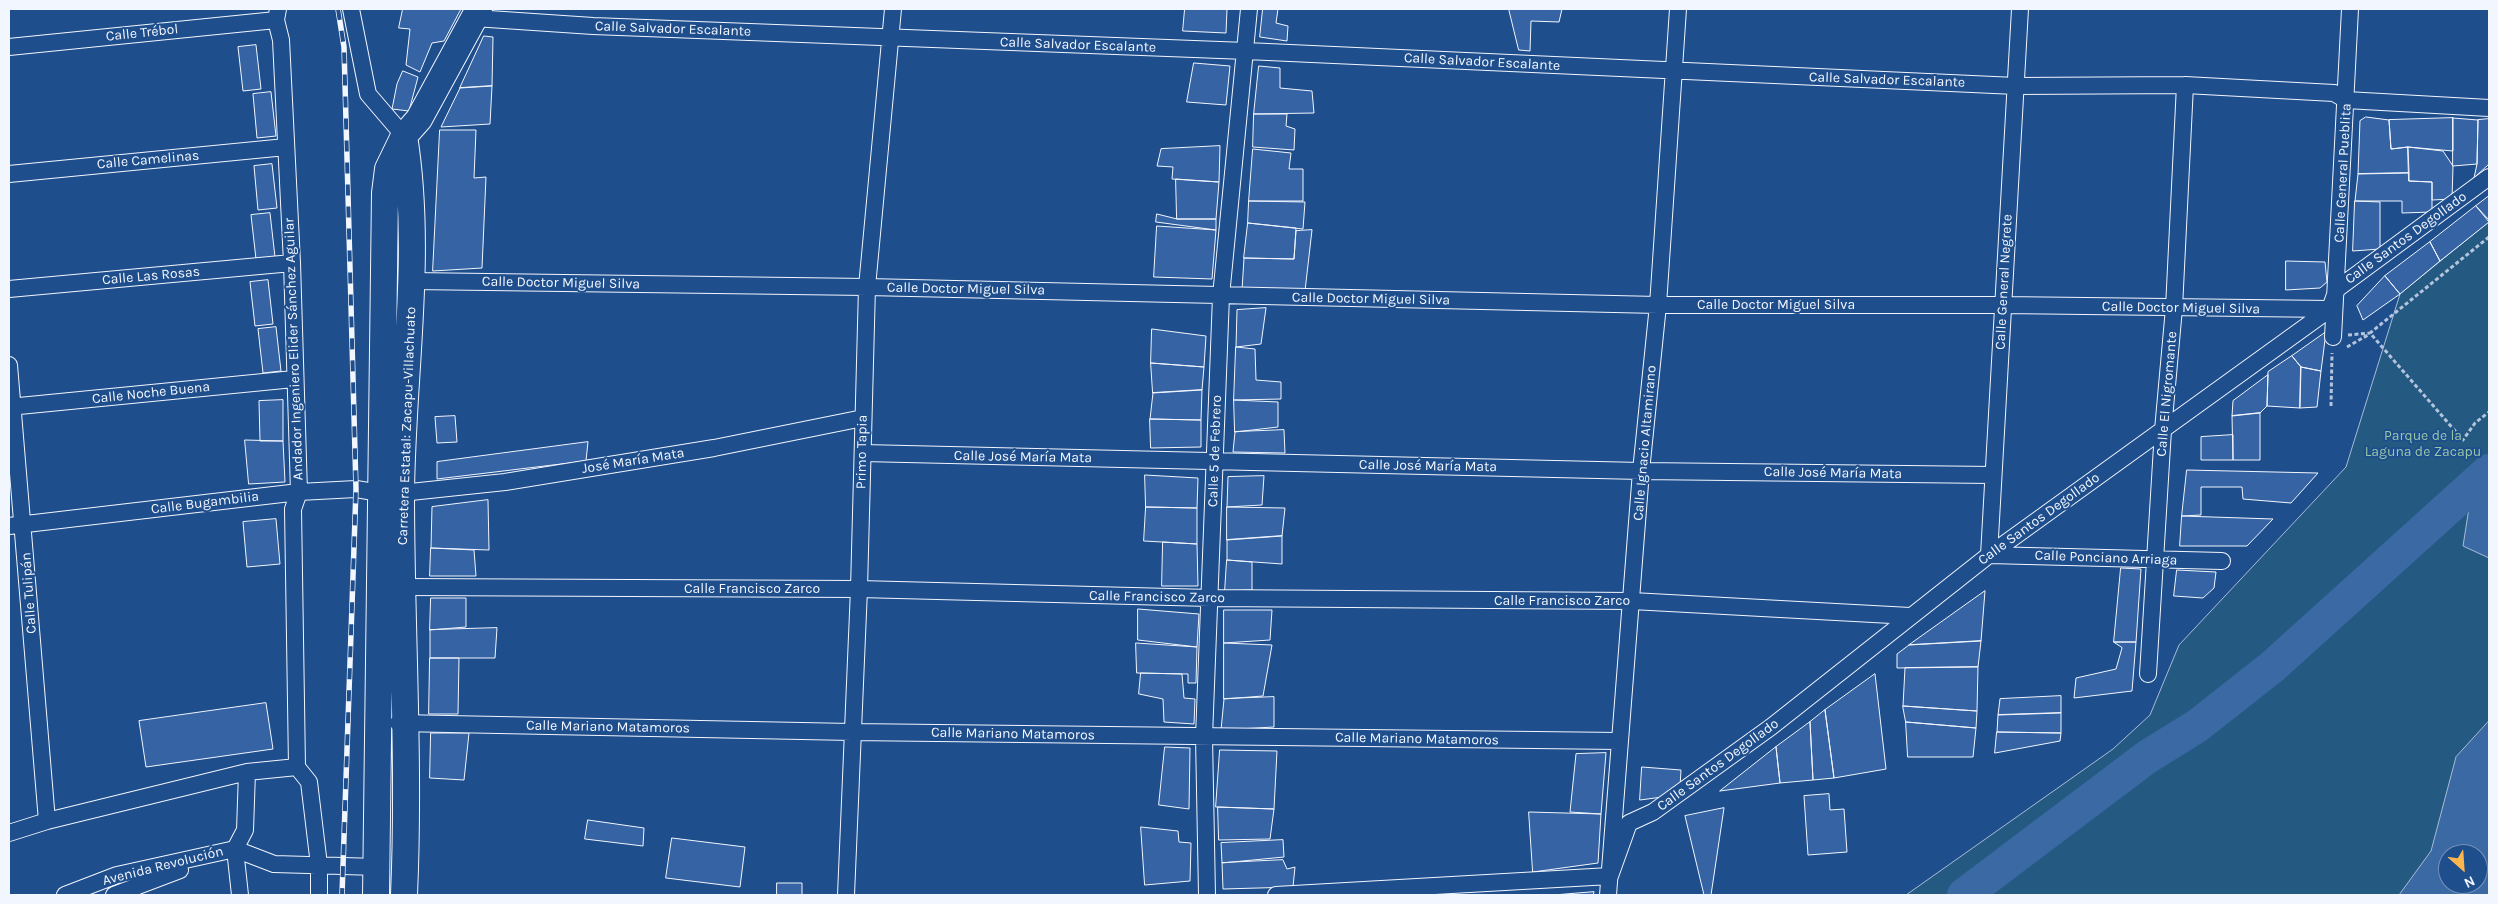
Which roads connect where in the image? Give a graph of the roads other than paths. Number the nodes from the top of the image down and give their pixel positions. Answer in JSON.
{"nodes":[{"id":1,"x":351,"y":9,"type":"edge"},
{"id":2,"x":893,"y":9,"type":"edge"},
{"id":3,"x":1249,"y":9,"type":"edge"},
{"id":4,"x":1678,"y":9,"type":"edge"},
{"id":5,"x":2020,"y":9,"type":"edge"},
{"id":6,"x":2350,"y":9,"type":"edge"},
{"id":7,"x":476,"y":13,"type":"edge"},
{"id":8,"x":277,"y":15,"type":"edge"},
{"id":9,"x":890,"y":38,"type":"junction"},
{"id":10,"x":9,"y":47,"type":"edge"},
{"id":11,"x":1246,"y":51,"type":"junction"},
{"id":12,"x":1673,"y":71,"type":"junction"},
{"id":13,"x":2185,"y":85,"type":"junction"},
{"id":14,"x":2016,"y":86,"type":"junction"},
{"id":15,"x":2346,"y":100,"type":"junction"},
{"id":16,"x":2489,"y":108,"type":"edge"},
{"id":17,"x":404,"y":136,"type":"junction"},
{"id":18,"x":286,"y":147,"type":"junction"},
{"id":19,"x":9,"y":174,"type":"edge"},
{"id":20,"x":2489,"y":177,"type":"edge"},
{"id":21,"x":292,"y":263,"type":"junction"},
{"id":22,"x":412,"y":282,"type":"junction"},
{"id":23,"x":867,"y":287,"type":"junction"},
{"id":24,"x":2337,"y":288,"type":"junction"},
{"id":25,"x":9,"y":289,"type":"edge"},
{"id":26,"x":1221,"y":296,"type":"junction"},
{"id":27,"x":1658,"y":305,"type":"junction"},
{"id":28,"x":2003,"y":305,"type":"junction"},
{"id":29,"x":2174,"y":308,"type":"junction"},
{"id":30,"x":2330,"y":309,"type":"junction"},
{"id":31,"x":2333,"y":337,"type":"road end"},
{"id":32,"x":9,"y":366,"type":"edge"},
{"id":33,"x":294,"y":379,"type":"junction"},
{"id":34,"x":10,"y":407,"type":"edge"},
{"id":35,"x":863,"y":418,"type":"junction"},
{"id":36,"x":2163,"y":430,"type":"junction"},
{"id":37,"x":863,"y":453,"type":"junction"},
{"id":38,"x":1215,"y":461,"type":"junction"},
{"id":39,"x":1641,"y":471,"type":"junction"},
{"id":40,"x":1993,"y":475,"type":"junction"},
{"id":41,"x":299,"y":492,"type":"junction"},
{"id":42,"x":391,"y":493,"type":"junction"},
{"id":43,"x":16,"y":525,"type":"edge"},
{"id":44,"x":1989,"y":555,"type":"junction"},
{"id":45,"x":2155,"y":560,"type":"junction"},
{"id":46,"x":2222,"y":561,"type":"dead end"},
{"id":47,"x":403,"y":587,"type":"junction"},
{"id":48,"x":858,"y":590,"type":"junction"},
{"id":49,"x":1210,"y":598,"type":"junction"},
{"id":50,"x":1632,"y":601,"type":"junction"},
{"id":51,"x":1910,"y":616,"type":"junction"},
{"id":52,"x":2148,"y":674,"type":"dead end"},
{"id":53,"x":392,"y":722,"type":"junction"},
{"id":54,"x":852,"y":732,"type":"junction"},
{"id":55,"x":1204,"y":737,"type":"junction"},
{"id":56,"x":1620,"y":741,"type":"junction"},
{"id":57,"x":297,"y":767,"type":"junction"},
{"id":58,"x":247,"y":772,"type":"junction"},
{"id":59,"x":1616,"y":801,"type":"junction"},
{"id":60,"x":47,"y":821,"type":"junction"},
{"id":61,"x":1629,"y":823,"type":"junction"},
{"id":62,"x":9,"y":833,"type":"edge"},
{"id":63,"x":235,"y":849,"type":"junction"},
{"id":64,"x":319,"y":865,"type":"junction"},
{"id":65,"x":377,"y":866,"type":"junction"},
{"id":66,"x":117,"y":875,"type":"junction"},
{"id":67,"x":1610,"y":876,"type":"junction"},
{"id":68,"x":121,"y":894,"type":"edge"},
{"id":69,"x":65,"y":895,"type":"edge"},
{"id":70,"x":240,"y":895,"type":"edge"},
{"id":71,"x":319,"y":895,"type":"edge"},
{"id":72,"x":376,"y":895,"type":"edge"},
{"id":73,"x":404,"y":895,"type":"edge"},
{"id":74,"x":846,"y":895,"type":"edge"},
{"id":75,"x":1207,"y":895,"type":"edge"},
{"id":76,"x":1276,"y":895,"type":"edge"},
{"id":77,"x":1608,"y":895,"type":"edge"}],
"edges":[{"from":1,"to":17,"type":"street"},
{"from":2,"to":9,"type":"street","name":"Primo Tapia"},
{"from":3,"to":11,"type":"street","name":"Calle 5 de Febrero"},
{"from":4,"to":12,"type":"street","name":"Calle Ignacio Altamirano"},
{"from":5,"to":14,"type":"street","name":"Calle General Negrete"},
{"from":6,"to":15,"type":"street","name":"Calle General Pueblita"},
{"from":7,"to":9,"type":"street","name":"Calle Salvador Escalante"},
{"from":7,"to":17,"type":"main road"},
{"from":8,"to":10,"type":"street","name":"Calle Trébol"},
{"from":8,"to":18,"type":"street","name":"Andador Ingeniero Elider Sánchez Aguilar"},
{"from":9,"to":11,"type":"street","name":"Calle Salvador Escalante"},
{"from":9,"to":23,"type":"street","name":"Primo Tapia"},
{"from":11,"to":12,"type":"street","name":"Calle Salvador Escalante"},
{"from":11,"to":26,"type":"street","name":"Calle 5 de Febrero"},
{"from":12,"to":14,"type":"street","name":"Calle Salvador Escalante"},
{"from":12,"to":27,"type":"street","name":"Calle Ignacio Altamirano"},
{"from":13,"to":14,"type":"street","name":"Calle Salvador Escalante"},
{"from":13,"to":15,"type":"street","name":"Calle Salvador Escalante"},
{"from":13,"to":29,"type":"street","name":"Calle El Nigromante"},
{"from":14,"to":28,"type":"street","name":"Calle General Negrete"},
{"from":15,"to":16,"type":"street","name":"Calle Salvador Escalante"},
{"from":15,"to":24,"type":"street","name":"Calle General Pueblita"},
{"from":17,"to":22,"type":"main road","name":"Carretera Estatal: Zacapu-Villachuato"},
{"from":17,"to":42,"type":"main road"},
{"from":18,"to":19,"type":"street","name":"Calle Camelinas"},
{"from":18,"to":21,"type":"street","name":"Andador Ingeniero Elider Sánchez Aguilar"},
{"from":20,"to":24,"type":"street","name":"Calle Santos Degollado"},
{"from":21,"to":25,"type":"street","name":"Calle Las Rosas"},
{"from":21,"to":33,"type":"street","name":"Andador Ingeniero Elider Sánchez Aguilar"},
{"from":22,"to":23,"type":"street","name":"Calle Doctor Miguel Silva"},
{"from":22,"to":42,"type":"main road","name":"Carretera Estatal: Zacapu-Villachuato"},
{"from":23,"to":26,"type":"street","name":"Calle Doctor Miguel Silva"},
{"from":23,"to":35,"type":"street","name":"Primo Tapia"},
{"from":24,"to":30,"type":"street","name":"Calle Santos Degollado"},
{"from":24,"to":31,"type":"street","name":"Calle General Pueblita"},
{"from":26,"to":27,"type":"street","name":"Calle Doctor Miguel Silva"},
{"from":26,"to":38,"type":"street","name":"Calle 5 de Febrero"},
{"from":27,"to":28,"type":"street","name":"Calle Doctor Miguel Silva"},
{"from":27,"to":39,"type":"street","name":"Calle Ignacio Altamirano"},
{"from":28,"to":29,"type":"street","name":"Calle Doctor Miguel Silva"},
{"from":28,"to":40,"type":"street","name":"Calle General Negrete"},
{"from":29,"to":30,"type":"street","name":"Calle Doctor Miguel Silva"},
{"from":29,"to":36,"type":"street","name":"Calle El Nigromante"},
{"from":30,"to":36,"type":"street","name":"Calle Santos Degollado"},
{"from":32,"to":34,"type":"street","name":"Calle Tulipán"},
{"from":33,"to":34,"type":"street","name":"Calle Noche Buena"},
{"from":33,"to":41,"type":"street","name":"Andador Ingeniero Elider Sánchez Aguilar"},
{"from":34,"to":43,"type":"street","name":"Calle Tulipán"},
{"from":35,"to":37,"type":"street","name":"Primo Tapia"},
{"from":35,"to":42,"type":"street","name":"José María Mata"},
{"from":36,"to":44,"type":"street","name":"Calle Santos Degollado"},
{"from":36,"to":45,"type":"street","name":"Calle El Nigromante"},
{"from":37,"to":38,"type":"street","name":"Calle José María Mata"},
{"from":37,"to":48,"type":"street","name":"Primo Tapia"},
{"from":38,"to":39,"type":"street","name":"Calle José María Mata"},
{"from":38,"to":49,"type":"street","name":"Calle 5 de Febrero"},
{"from":39,"to":40,"type":"street","name":"Calle José María Mata"},
{"from":39,"to":50,"type":"street","name":"Calle Ignacio Altamirano"},
{"from":40,"to":44,"type":"street","name":"Calle General Negrete"},
{"from":41,"to":42,"type":"street","name":"Calle Bugambilia"},
{"from":41,"to":43,"type":"street","name":"Calle Bugambilia"},
{"from":41,"to":57,"type":"street","name":"Andador Ingeniero Elider Sánchez Aguilar"},
{"from":42,"to":47,"type":"main road","name":"Carretera Estatal: Zacapu-Villachuato"},
{"from":42,"to":53,"type":"main road"},
{"from":43,"to":60,"type":"street","name":"Calle Tulipán"},
{"from":44,"to":45,"type":"street","name":"Calle Ponciano Arriaga"},
{"from":44,"to":51,"type":"street","name":"Calle Santos Degollado"},
{"from":45,"to":46,"type":"street","name":"Calle Ponciano Arriaga"},
{"from":45,"to":52,"type":"street","name":"Calle El Nigromante"},
{"from":47,"to":48,"type":"street","name":"Calle Francisco Zarco"},
{"from":47,"to":53,"type":"main road","name":"Carretera Estatal: Zacapu-Villachuato"},
{"from":48,"to":49,"type":"street","name":"Calle Francisco Zarco"},
{"from":48,"to":54,"type":"street","name":"Primo Tapia"},
{"from":49,"to":50,"type":"street","name":"Calle Francisco Zarco"},
{"from":49,"to":55,"type":"street","name":"Calle 5 de Febrero"},
{"from":50,"to":51,"type":"street","name":"Calle Francisco Zarco"},
{"from":50,"to":56,"type":"street","name":"Calle Ignacio Altamirano"},
{"from":51,"to":61,"type":"street","name":"Calle Santos Degollado"},
{"from":53,"to":54,"type":"street","name":"Calle Mariano Matamoros"},
{"from":53,"to":65,"type":"main road"},
{"from":53,"to":73,"type":"main road","name":"Carretera Estatal: Zacapu-Villachuato"},
{"from":54,"to":55,"type":"street","name":"Calle Mariano Matamoros"},
{"from":54,"to":74,"type":"street","name":"Primo Tapia"},
{"from":55,"to":56,"type":"street","name":"Calle Mariano Matamoros"},
{"from":55,"to":75,"type":"street","name":"Calle 5 de Febrero"},
{"from":56,"to":59,"type":"street","name":"Calle Ignacio Altamirano"},
{"from":57,"to":58,"type":"street"},
{"from":57,"to":64,"type":"street"},
{"from":58,"to":60,"type":"street"},
{"from":58,"to":63,"type":"street"},
{"from":59,"to":61,"type":"street"},
{"from":59,"to":67,"type":"street","name":"Calle Ignacio Altamirano"},
{"from":60,"to":62,"type":"street"},
{"from":61,"to":67,"type":"street"},
{"from":63,"to":64,"type":"street","name":"Avenida Revolución"},
{"from":63,"to":66,"type":"street","name":"Avenida Revolución"},
{"from":63,"to":68,"type":"street","name":"Avenida Revolución"},
{"from":63,"to":70,"type":"street"},
{"from":64,"to":65,"type":"street","name":"Avenida Revolución"},
{"from":64,"to":71,"type":"street"},
{"from":65,"to":72,"type":"main road"},
{"from":66,"to":68,"type":"street"},
{"from":66,"to":69,"type":"street","name":"Avenida Revolución"},
{"from":67,"to":76,"type":"street"},
{"from":67,"to":77,"type":"street"}]}
